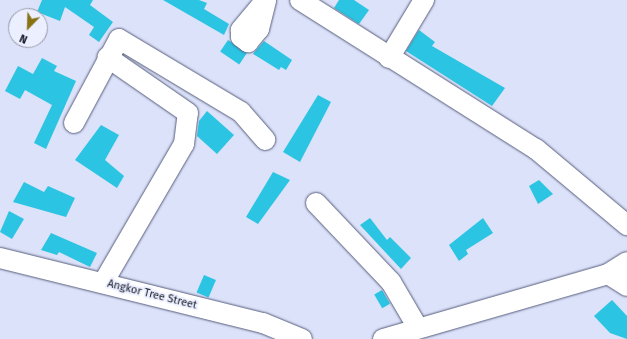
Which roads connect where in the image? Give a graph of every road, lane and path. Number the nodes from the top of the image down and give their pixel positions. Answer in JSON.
{"nodes":[{"id":1,"x":300,"y":0,"type":"edge"},
{"id":2,"x":424,"y":0,"type":"edge"},
{"id":3,"x":107,"y":57,"type":"junction"},
{"id":4,"x":389,"y":58,"type":"junction"},
{"id":5,"x":74,"y":124,"type":"dead end"},
{"id":6,"x":265,"y":140,"type":"dead end"},
{"id":7,"x":316,"y":203,"type":"dead end"},
{"id":8,"x":627,"y":225,"type":"edge"},
{"id":9,"x":0,"y":258,"type":"edge"},
{"id":10,"x":627,"y":262,"type":"edge"},
{"id":11,"x":608,"y":274,"type":"junction"},
{"id":12,"x":103,"y":283,"type":"junction"},
{"id":13,"x":627,"y":286,"type":"edge"},
{"id":14,"x":418,"y":328,"type":"junction"},
{"id":15,"x":302,"y":339,"type":"edge"},
{"id":16,"x":384,"y":339,"type":"edge"}],
"edges":[{"from":1,"to":4,"type":"street"},
{"from":2,"to":4,"type":"street"},
{"from":3,"to":5,"type":"street"},
{"from":3,"to":6,"type":"street"},
{"from":3,"to":12,"type":"street"},
{"from":4,"to":8,"type":"street"},
{"from":7,"to":14,"type":"street"},
{"from":9,"to":12,"type":"street","name":"Angkor Tree Street"},
{"from":10,"to":11,"type":"street"},
{"from":11,"to":13,"type":"street"},
{"from":11,"to":14,"type":"street"},
{"from":12,"to":15,"type":"street","name":"Angkor Tree Street"},
{"from":14,"to":16,"type":"street"}]}
